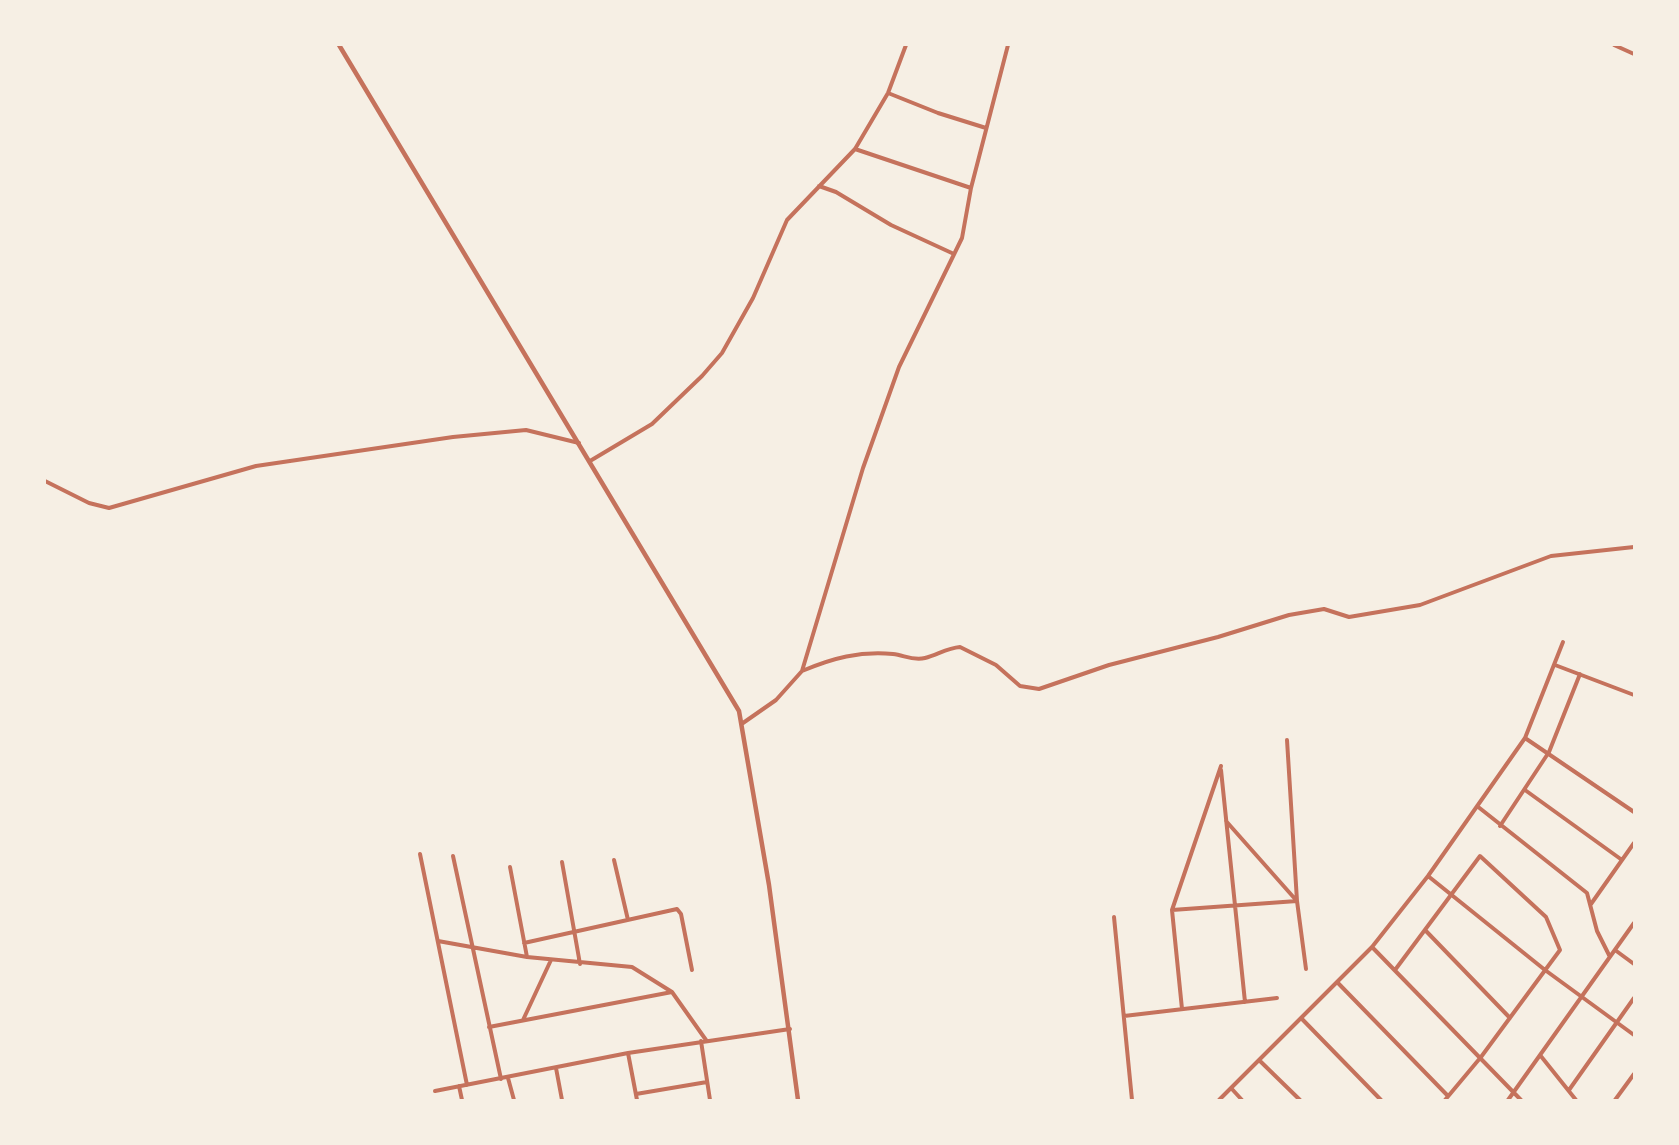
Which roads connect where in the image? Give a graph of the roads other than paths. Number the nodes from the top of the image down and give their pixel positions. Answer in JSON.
{"nodes":[{"id":1,"x":339,"y":45,"type":"edge"},
{"id":2,"x":906,"y":45,"type":"edge"},
{"id":3,"x":1008,"y":45,"type":"edge"},
{"id":4,"x":1614,"y":45,"type":"edge"},
{"id":5,"x":1634,"y":54,"type":"edge"},
{"id":6,"x":888,"y":93,"type":"junction"},
{"id":7,"x":986,"y":128,"type":"junction"},
{"id":8,"x":855,"y":149,"type":"junction"},
{"id":9,"x":819,"y":186,"type":"junction"},
{"id":10,"x":971,"y":188,"type":"junction"},
{"id":11,"x":954,"y":254,"type":"junction"},
{"id":12,"x":580,"y":443,"type":"junction"},
{"id":13,"x":590,"y":461,"type":"junction"},
{"id":14,"x":45,"y":481,"type":"edge"},
{"id":15,"x":1634,"y":547,"type":"edge"},
{"id":16,"x":1563,"y":642,"type":"dead end"},
{"id":17,"x":1555,"y":665,"type":"junction"},
{"id":18,"x":802,"y":671,"type":"junction"},
{"id":19,"x":1580,"y":674,"type":"junction"},
{"id":20,"x":1634,"y":695,"type":"edge"},
{"id":21,"x":743,"y":723,"type":"junction"},
{"id":22,"x":1525,"y":738,"type":"junction"},
{"id":23,"x":1287,"y":740,"type":"dead end"},
{"id":24,"x":1549,"y":752,"type":"junction"},
{"id":25,"x":1525,"y":790,"type":"junction"},
{"id":26,"x":1477,"y":806,"type":"junction"},
{"id":27,"x":1634,"y":812,"type":"edge"},
{"id":28,"x":1226,"y":821,"type":"junction"},
{"id":29,"x":1500,"y":826,"type":"junction"},
{"id":30,"x":1634,"y":843,"type":"edge"},
{"id":31,"x":420,"y":854,"type":"dead end"},
{"id":32,"x":453,"y":856,"type":"dead end"},
{"id":33,"x":614,"y":860,"type":"dead end"},
{"id":34,"x":1622,"y":860,"type":"junction"},
{"id":35,"x":562,"y":862,"type":"dead end"},
{"id":36,"x":510,"y":867,"type":"dead end"},
{"id":37,"x":1428,"y":876,"type":"junction"},
{"id":38,"x":1452,"y":895,"type":"junction"},
{"id":39,"x":1297,"y":901,"type":"junction"},
{"id":40,"x":1235,"y":903,"type":"junction"},
{"id":41,"x":1591,"y":904,"type":"junction"},
{"id":42,"x":1172,"y":910,"type":"junction"},
{"id":43,"x":1114,"y":917,"type":"dead end"},
{"id":44,"x":628,"y":920,"type":"junction"},
{"id":45,"x":1634,"y":923,"type":"edge"},
{"id":46,"x":574,"y":931,"type":"junction"},
{"id":47,"x":1426,"y":931,"type":"junction"},
{"id":48,"x":438,"y":941,"type":"junction"},
{"id":49,"x":524,"y":943,"type":"junction"},
{"id":50,"x":471,"y":947,"type":"junction"},
{"id":51,"x":1372,"y":947,"type":"junction"},
{"id":52,"x":1615,"y":950,"type":"junction"},
{"id":53,"x":527,"y":957,"type":"junction"},
{"id":54,"x":1610,"y":957,"type":"junction"},
{"id":55,"x":551,"y":960,"type":"junction"},
{"id":56,"x":580,"y":964,"type":"junction"},
{"id":57,"x":1634,"y":964,"type":"edge"},
{"id":58,"x":1306,"y":969,"type":"dead end"},
{"id":59,"x":693,"y":970,"type":"dead end"},
{"id":60,"x":1395,"y":970,"type":"junction"},
{"id":61,"x":1545,"y":970,"type":"junction"},
{"id":62,"x":1338,"y":983,"type":"junction"},
{"id":63,"x":672,"y":992,"type":"junction"},
{"id":64,"x":1277,"y":998,"type":"dead end"},
{"id":65,"x":1581,"y":998,"type":"junction"},
{"id":66,"x":1634,"y":998,"type":"edge"},
{"id":67,"x":1245,"y":1002,"type":"junction"},
{"id":68,"x":1182,"y":1009,"type":"junction"},
{"id":69,"x":1124,"y":1016,"type":"junction"},
{"id":70,"x":1510,"y":1018,"type":"junction"},
{"id":71,"x":1302,"y":1019,"type":"junction"},
{"id":72,"x":523,"y":1021,"type":"junction"},
{"id":73,"x":1617,"y":1023,"type":"junction"},
{"id":74,"x":489,"y":1027,"type":"junction"},
{"id":75,"x":790,"y":1029,"type":"junction"},
{"id":76,"x":1634,"y":1035,"type":"edge"},
{"id":77,"x":700,"y":1041,"type":"junction"},
{"id":78,"x":706,"y":1041,"type":"junction"},
{"id":79,"x":628,"y":1053,"type":"junction"},
{"id":80,"x":1540,"y":1055,"type":"junction"},
{"id":81,"x":1481,"y":1057,"type":"junction"},
{"id":82,"x":1260,"y":1060,"type":"junction"},
{"id":83,"x":556,"y":1068,"type":"junction"},
{"id":84,"x":1634,"y":1074,"type":"edge"},
{"id":85,"x":508,"y":1078,"type":"junction"},
{"id":86,"x":501,"y":1079,"type":"junction"},
{"id":87,"x":707,"y":1082,"type":"junction"},
{"id":88,"x":467,"y":1085,"type":"junction"},
{"id":89,"x":459,"y":1086,"type":"junction"},
{"id":90,"x":1231,"y":1088,"type":"junction"},
{"id":91,"x":1569,"y":1090,"type":"junction"},
{"id":92,"x":435,"y":1091,"type":"dead end"},
{"id":93,"x":1514,"y":1091,"type":"junction"},
{"id":94,"x":636,"y":1094,"type":"junction"},
{"id":95,"x":1447,"y":1098,"type":"edge"},
{"id":96,"x":462,"y":1100,"type":"edge"},
{"id":97,"x":514,"y":1100,"type":"edge"},
{"id":98,"x":562,"y":1100,"type":"edge"},
{"id":99,"x":637,"y":1100,"type":"edge"},
{"id":100,"x":710,"y":1100,"type":"edge"},
{"id":101,"x":798,"y":1100,"type":"edge"},
{"id":102,"x":1132,"y":1100,"type":"edge"},
{"id":103,"x":1219,"y":1100,"type":"edge"},
{"id":104,"x":1242,"y":1100,"type":"edge"},
{"id":105,"x":1300,"y":1100,"type":"edge"},
{"id":106,"x":1381,"y":1100,"type":"edge"},
{"id":107,"x":1508,"y":1100,"type":"edge"},
{"id":108,"x":1521,"y":1100,"type":"edge"},
{"id":109,"x":1576,"y":1100,"type":"edge"},
{"id":110,"x":1615,"y":1100,"type":"edge"}],
"edges":[{"from":1,"to":12,"type":"street"},
{"from":2,"to":6,"type":"street"},
{"from":3,"to":7,"type":"street"},
{"from":4,"to":5,"type":"street"},
{"from":6,"to":7,"type":"street"},
{"from":6,"to":8,"type":"street"},
{"from":7,"to":10,"type":"street"},
{"from":8,"to":9,"type":"street"},
{"from":8,"to":10,"type":"street"},
{"from":9,"to":11,"type":"street"},
{"from":9,"to":13,"type":"street"},
{"from":10,"to":11,"type":"street"},
{"from":11,"to":18,"type":"street"},
{"from":12,"to":13,"type":"street"},
{"from":12,"to":14,"type":"street"},
{"from":13,"to":21,"type":"street"},
{"from":15,"to":18,"type":"street"},
{"from":16,"to":17,"type":"street"},
{"from":17,"to":19,"type":"street"},
{"from":17,"to":22,"type":"street"},
{"from":18,"to":21,"type":"street"},
{"from":19,"to":20,"type":"street"},
{"from":19,"to":24,"type":"street"},
{"from":21,"to":75,"type":"street"},
{"from":22,"to":24,"type":"street"},
{"from":22,"to":26,"type":"street"},
{"from":23,"to":39,"type":"street"},
{"from":24,"to":25,"type":"street"},
{"from":24,"to":27,"type":"street"},
{"from":25,"to":29,"type":"street"},
{"from":25,"to":34,"type":"street"},
{"from":26,"to":29,"type":"street"},
{"from":26,"to":37,"type":"street"},
{"from":28,"to":39,"type":"street"},
{"from":28,"to":40,"type":"street"},
{"from":28,"to":42,"type":"street"},
{"from":29,"to":41,"type":"street"},
{"from":30,"to":34,"type":"street"},
{"from":31,"to":48,"type":"street"},
{"from":32,"to":50,"type":"street"},
{"from":33,"to":44,"type":"street"},
{"from":34,"to":41,"type":"street"},
{"from":35,"to":46,"type":"street"},
{"from":36,"to":49,"type":"street"},
{"from":37,"to":38,"type":"street"},
{"from":37,"to":51,"type":"street"},
{"from":38,"to":47,"type":"street"},
{"from":38,"to":61,"type":"street"},
{"from":38,"to":61,"type":"street"},
{"from":39,"to":40,"type":"street"},
{"from":39,"to":58,"type":"street"},
{"from":40,"to":42,"type":"street"},
{"from":40,"to":67,"type":"street"},
{"from":41,"to":54,"type":"street"},
{"from":42,"to":68,"type":"street"},
{"from":43,"to":69,"type":"street"},
{"from":44,"to":46,"type":"street"},
{"from":44,"to":59,"type":"street"},
{"from":45,"to":52,"type":"street"},
{"from":46,"to":49,"type":"street"},
{"from":46,"to":56,"type":"street"},
{"from":47,"to":60,"type":"street"},
{"from":47,"to":70,"type":"street"},
{"from":48,"to":50,"type":"street"},
{"from":48,"to":88,"type":"street"},
{"from":49,"to":53,"type":"street"},
{"from":50,"to":53,"type":"street"},
{"from":50,"to":74,"type":"street"},
{"from":51,"to":60,"type":"street"},
{"from":51,"to":62,"type":"street"},
{"from":52,"to":54,"type":"street"},
{"from":52,"to":57,"type":"street"},
{"from":53,"to":55,"type":"street"},
{"from":54,"to":65,"type":"street"},
{"from":55,"to":56,"type":"street"},
{"from":55,"to":72,"type":"street"},
{"from":56,"to":63,"type":"street"},
{"from":60,"to":81,"type":"street"},
{"from":61,"to":65,"type":"street"},
{"from":61,"to":70,"type":"street"},
{"from":62,"to":71,"type":"street"},
{"from":62,"to":95,"type":"street"},
{"from":63,"to":72,"type":"street"},
{"from":63,"to":78,"type":"street"},
{"from":64,"to":67,"type":"street"},
{"from":65,"to":73,"type":"street"},
{"from":65,"to":80,"type":"street"},
{"from":66,"to":73,"type":"street"},
{"from":67,"to":68,"type":"street"},
{"from":68,"to":69,"type":"street"},
{"from":69,"to":102,"type":"street"},
{"from":70,"to":81,"type":"street"},
{"from":71,"to":82,"type":"street"},
{"from":71,"to":106,"type":"street"},
{"from":72,"to":74,"type":"street"},
{"from":73,"to":76,"type":"street"},
{"from":73,"to":91,"type":"street"},
{"from":74,"to":86,"type":"street"},
{"from":75,"to":78,"type":"street"},
{"from":75,"to":101,"type":"street"},
{"from":77,"to":78,"type":"street"},
{"from":77,"to":79,"type":"street"},
{"from":77,"to":87,"type":"street"},
{"from":79,"to":83,"type":"street"},
{"from":79,"to":94,"type":"street"},
{"from":80,"to":91,"type":"street"},
{"from":80,"to":93,"type":"street"},
{"from":81,"to":93,"type":"street"},
{"from":81,"to":95,"type":"street"},
{"from":82,"to":90,"type":"street"},
{"from":82,"to":105,"type":"street"},
{"from":83,"to":85,"type":"street"},
{"from":83,"to":98,"type":"street"},
{"from":84,"to":110,"type":"street"},
{"from":85,"to":86,"type":"street"},
{"from":85,"to":97,"type":"street"},
{"from":86,"to":88,"type":"street"},
{"from":87,"to":94,"type":"street"},
{"from":87,"to":100,"type":"street"},
{"from":88,"to":89,"type":"street"},
{"from":89,"to":92,"type":"street"},
{"from":89,"to":96,"type":"street"},
{"from":90,"to":103,"type":"street"},
{"from":90,"to":104,"type":"street"},
{"from":91,"to":109,"type":"street"},
{"from":93,"to":107,"type":"street"},
{"from":93,"to":108,"type":"street"},
{"from":94,"to":99,"type":"street"}]}
